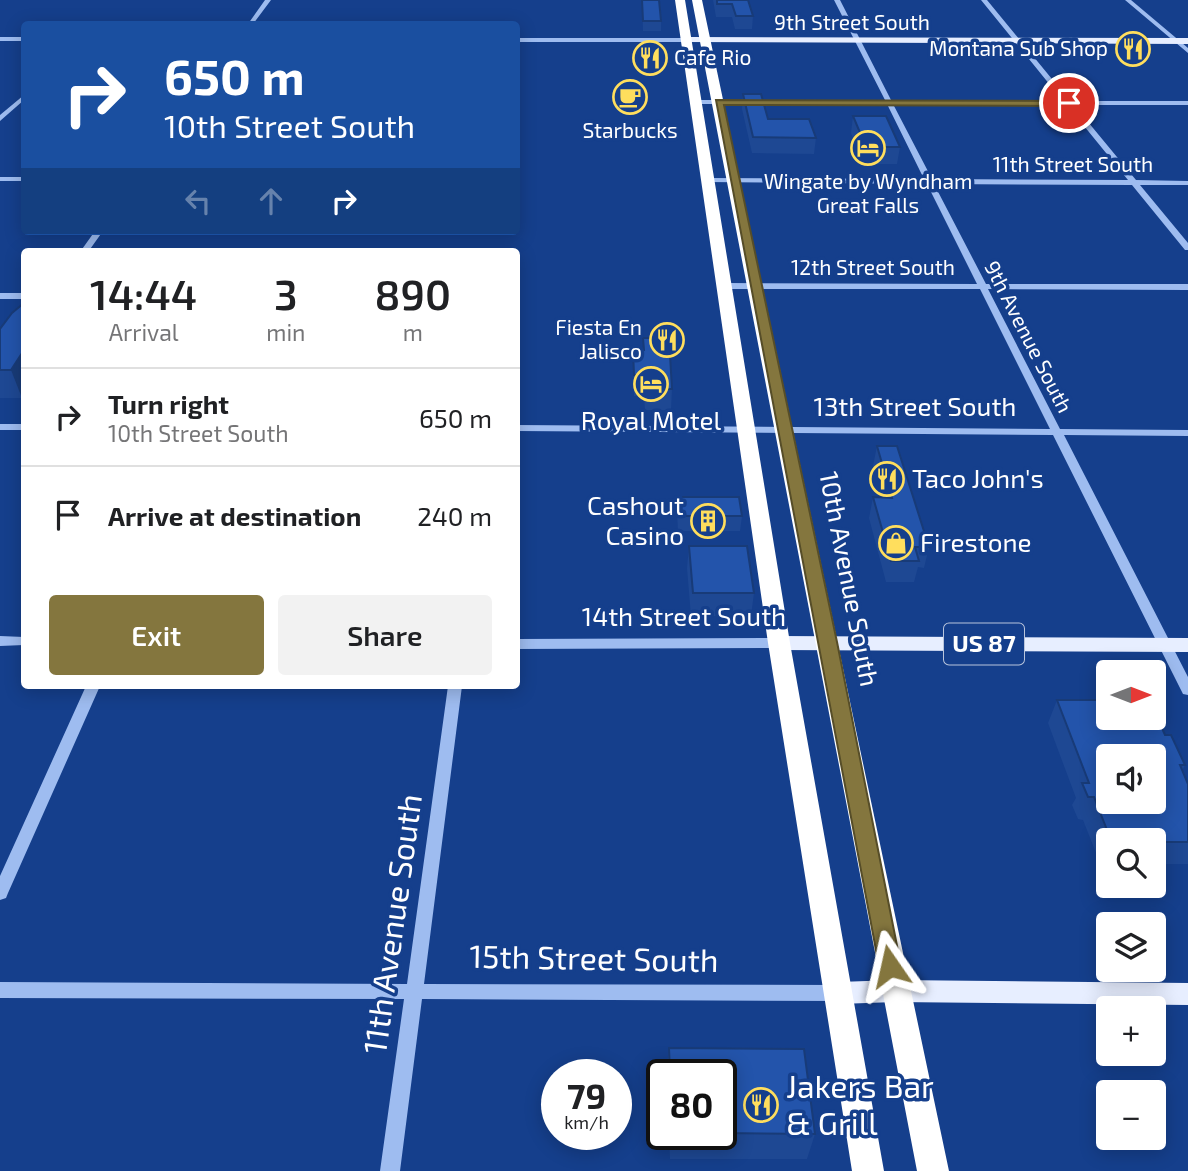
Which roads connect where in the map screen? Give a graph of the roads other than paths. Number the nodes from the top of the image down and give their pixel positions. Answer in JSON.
{"nodes":[{"id":1,"x":268,"y":0,"type":"edge"},
{"id":2,"x":680,"y":0,"type":"edge"},
{"id":3,"x":697,"y":0,"type":"edge"},
{"id":4,"x":837,"y":0,"type":"edge"},
{"id":5,"x":984,"y":0,"type":"edge"},
{"id":6,"x":1128,"y":0,"type":"edge"},
{"id":7,"x":252,"y":21,"type":"edge"},
{"id":8,"x":0,"y":39,"type":"edge"},
{"id":9,"x":21,"y":39,"type":"edge"},
{"id":10,"x":520,"y":40,"type":"edge"},
{"id":11,"x":696,"y":40,"type":"junction"},
{"id":12,"x":858,"y":40,"type":"junction"},
{"id":13,"x":1017,"y":40,"type":"junction"},
{"id":14,"x":1176,"y":41,"type":"junction"},
{"id":15,"x":1188,"y":41,"type":"edge"},
{"id":16,"x":1188,"y":51,"type":"edge"},
{"id":17,"x":21,"y":100,"type":"edge"},
{"id":18,"x":695,"y":102,"type":"junction"},
{"id":19,"x":719,"y":102,"type":"junction"},
{"id":20,"x":891,"y":103,"type":"junction"},
{"id":21,"x":1069,"y":103,"type":"junction"},
{"id":22,"x":1188,"y":103,"type":"edge"},
{"id":23,"x":0,"y":119,"type":"edge"},
{"id":24,"x":0,"y":179,"type":"edge"},
{"id":25,"x":21,"y":179,"type":"edge"},
{"id":26,"x":706,"y":180,"type":"junction"},
{"id":27,"x":736,"y":180,"type":"junction"},
{"id":28,"x":930,"y":182,"type":"junction"},
{"id":29,"x":1135,"y":182,"type":"junction"},
{"id":30,"x":1188,"y":183,"type":"edge"},
{"id":31,"x":1188,"y":248,"type":"edge"},
{"id":32,"x":754,"y":285,"type":"junction"},
{"id":33,"x":726,"y":286,"type":"junction"},
{"id":34,"x":983,"y":286,"type":"junction"},
{"id":35,"x":1188,"y":287,"type":"edge"},
{"id":36,"x":0,"y":296,"type":"edge"},
{"id":37,"x":21,"y":296,"type":"edge"},
{"id":38,"x":0,"y":426,"type":"edge"},
{"id":39,"x":21,"y":426,"type":"edge"},
{"id":40,"x":520,"y":428,"type":"edge"},
{"id":41,"x":747,"y":429,"type":"junction"},
{"id":42,"x":784,"y":429,"type":"junction"},
{"id":43,"x":1056,"y":431,"type":"junction"},
{"id":44,"x":1188,"y":433,"type":"edge"},
{"id":45,"x":0,"y":641,"type":"edge"},
{"id":46,"x":21,"y":641,"type":"edge"},
{"id":47,"x":829,"y":642,"type":"junction"},
{"id":48,"x":779,"y":643,"type":"junction"},
{"id":49,"x":520,"y":644,"type":"edge"},
{"id":50,"x":1165,"y":645,"type":"junction"},
{"id":51,"x":1188,"y":645,"type":"edge"},
{"id":52,"x":92,"y":689,"type":"edge"},
{"id":53,"x":456,"y":689,"type":"edge"},
{"id":54,"x":1188,"y":690,"type":"edge"},
{"id":55,"x":0,"y":893,"type":"edge"},
{"id":56,"x":0,"y":990,"type":"edge"},
{"id":57,"x":414,"y":990,"type":"junction"},
{"id":58,"x":895,"y":990,"type":"junction"},
{"id":59,"x":839,"y":993,"type":"junction"},
{"id":60,"x":1188,"y":995,"type":"edge"},
{"id":61,"x":390,"y":1171,"type":"edge"},
{"id":62,"x":868,"y":1171,"type":"edge"},
{"id":63,"x":933,"y":1171,"type":"edge"}],
"edges":[{"from":1,"to":7,"type":"street"},
{"from":2,"to":11,"type":"highway","name":"10th Avenue South"},
{"from":3,"to":11,"type":"highway","name":"10th Avenue South"},
{"from":4,"to":12,"type":"street","name":"9th Avenue South"},
{"from":5,"to":13,"type":"street"},
{"from":6,"to":14,"type":"street"},
{"from":8,"to":9,"type":"street"},
{"from":10,"to":11,"type":"street","name":"9th Street South"},
{"from":11,"to":12,"type":"main road","name":"9th Street South"},
{"from":11,"to":18,"type":"highway","name":"10th Avenue South"},
{"from":11,"to":19,"type":"highway","name":"10th Avenue South"},
{"from":12,"to":13,"type":"main road","name":"9th Street South"},
{"from":12,"to":20,"type":"street","name":"9th Avenue South"},
{"from":13,"to":14,"type":"main road","name":"9th Street South"},
{"from":13,"to":21,"type":"street"},
{"from":14,"to":15,"type":"main road","name":"9th Street South"},
{"from":14,"to":16,"type":"street"},
{"from":17,"to":23,"type":"street"},
{"from":18,"to":19,"type":"street"},
{"from":18,"to":26,"type":"highway","name":"10th Avenue South"},
{"from":19,"to":20,"type":"street"},
{"from":19,"to":27,"type":"highway","name":"10th Avenue South"},
{"from":20,"to":21,"type":"street"},
{"from":20,"to":28,"type":"street","name":"9th Avenue South"},
{"from":21,"to":22,"type":"street"},
{"from":21,"to":29,"type":"street"},
{"from":24,"to":25,"type":"street"},
{"from":26,"to":27,"type":"street","name":"11th Street South"},
{"from":26,"to":33,"type":"highway","name":"10th Avenue South"},
{"from":27,"to":28,"type":"street","name":"11th Street South"},
{"from":27,"to":32,"type":"highway","name":"10th Avenue South"},
{"from":28,"to":29,"type":"street","name":"11th Street South"},
{"from":28,"to":34,"type":"street","name":"9th Avenue South"},
{"from":29,"to":30,"type":"street","name":"11th Street South"},
{"from":29,"to":31,"type":"street"},
{"from":32,"to":33,"type":"street","name":"12th Street South"},
{"from":32,"to":34,"type":"street","name":"12th Street South"},
{"from":32,"to":42,"type":"highway","name":"10th Avenue South"},
{"from":33,"to":41,"type":"highway","name":"10th Avenue South"},
{"from":34,"to":35,"type":"street","name":"12th Street South"},
{"from":34,"to":43,"type":"street","name":"9th Avenue South"},
{"from":36,"to":37,"type":"street"},
{"from":38,"to":39,"type":"street"},
{"from":40,"to":41,"type":"street","name":"13th Street South"},
{"from":41,"to":42,"type":"street","name":"13th Street South"},
{"from":41,"to":48,"type":"highway","name":"10th Avenue South"},
{"from":42,"to":43,"type":"street","name":"13th Street South"},
{"from":42,"to":47,"type":"highway","name":"10th Avenue South"},
{"from":43,"to":44,"type":"street","name":"13th Street South"},
{"from":43,"to":50,"type":"street","name":"9th Avenue South"},
{"from":45,"to":46,"type":"street"},
{"from":47,"to":48,"type":"main road","name":"14th Street South","number":"US 87"},
{"from":47,"to":50,"type":"main road","name":"14th Street South","number":"US 87"},
{"from":47,"to":58,"type":"highway","name":"10th Avenue South"},
{"from":48,"to":49,"type":"street","name":"14th Street South"},
{"from":48,"to":59,"type":"highway","name":"10th Avenue South"},
{"from":50,"to":51,"type":"main road","name":"14th Street South","number":"US 87"},
{"from":50,"to":54,"type":"street","name":"9th Avenue South"},
{"from":52,"to":55,"type":"street"},
{"from":53,"to":57,"type":"street","name":"11th Avenue South"},
{"from":56,"to":57,"type":"street","name":"15th Street South"},
{"from":57,"to":59,"type":"street","name":"15th Street South"},
{"from":57,"to":61,"type":"street","name":"11th Avenue South"},
{"from":58,"to":59,"type":"main road","name":"15th Street South"},
{"from":58,"to":60,"type":"main road","name":"15th Street South"},
{"from":58,"to":63,"type":"highway","name":"10th Avenue South"},
{"from":59,"to":62,"type":"highway","name":"10th Avenue South"}]}
